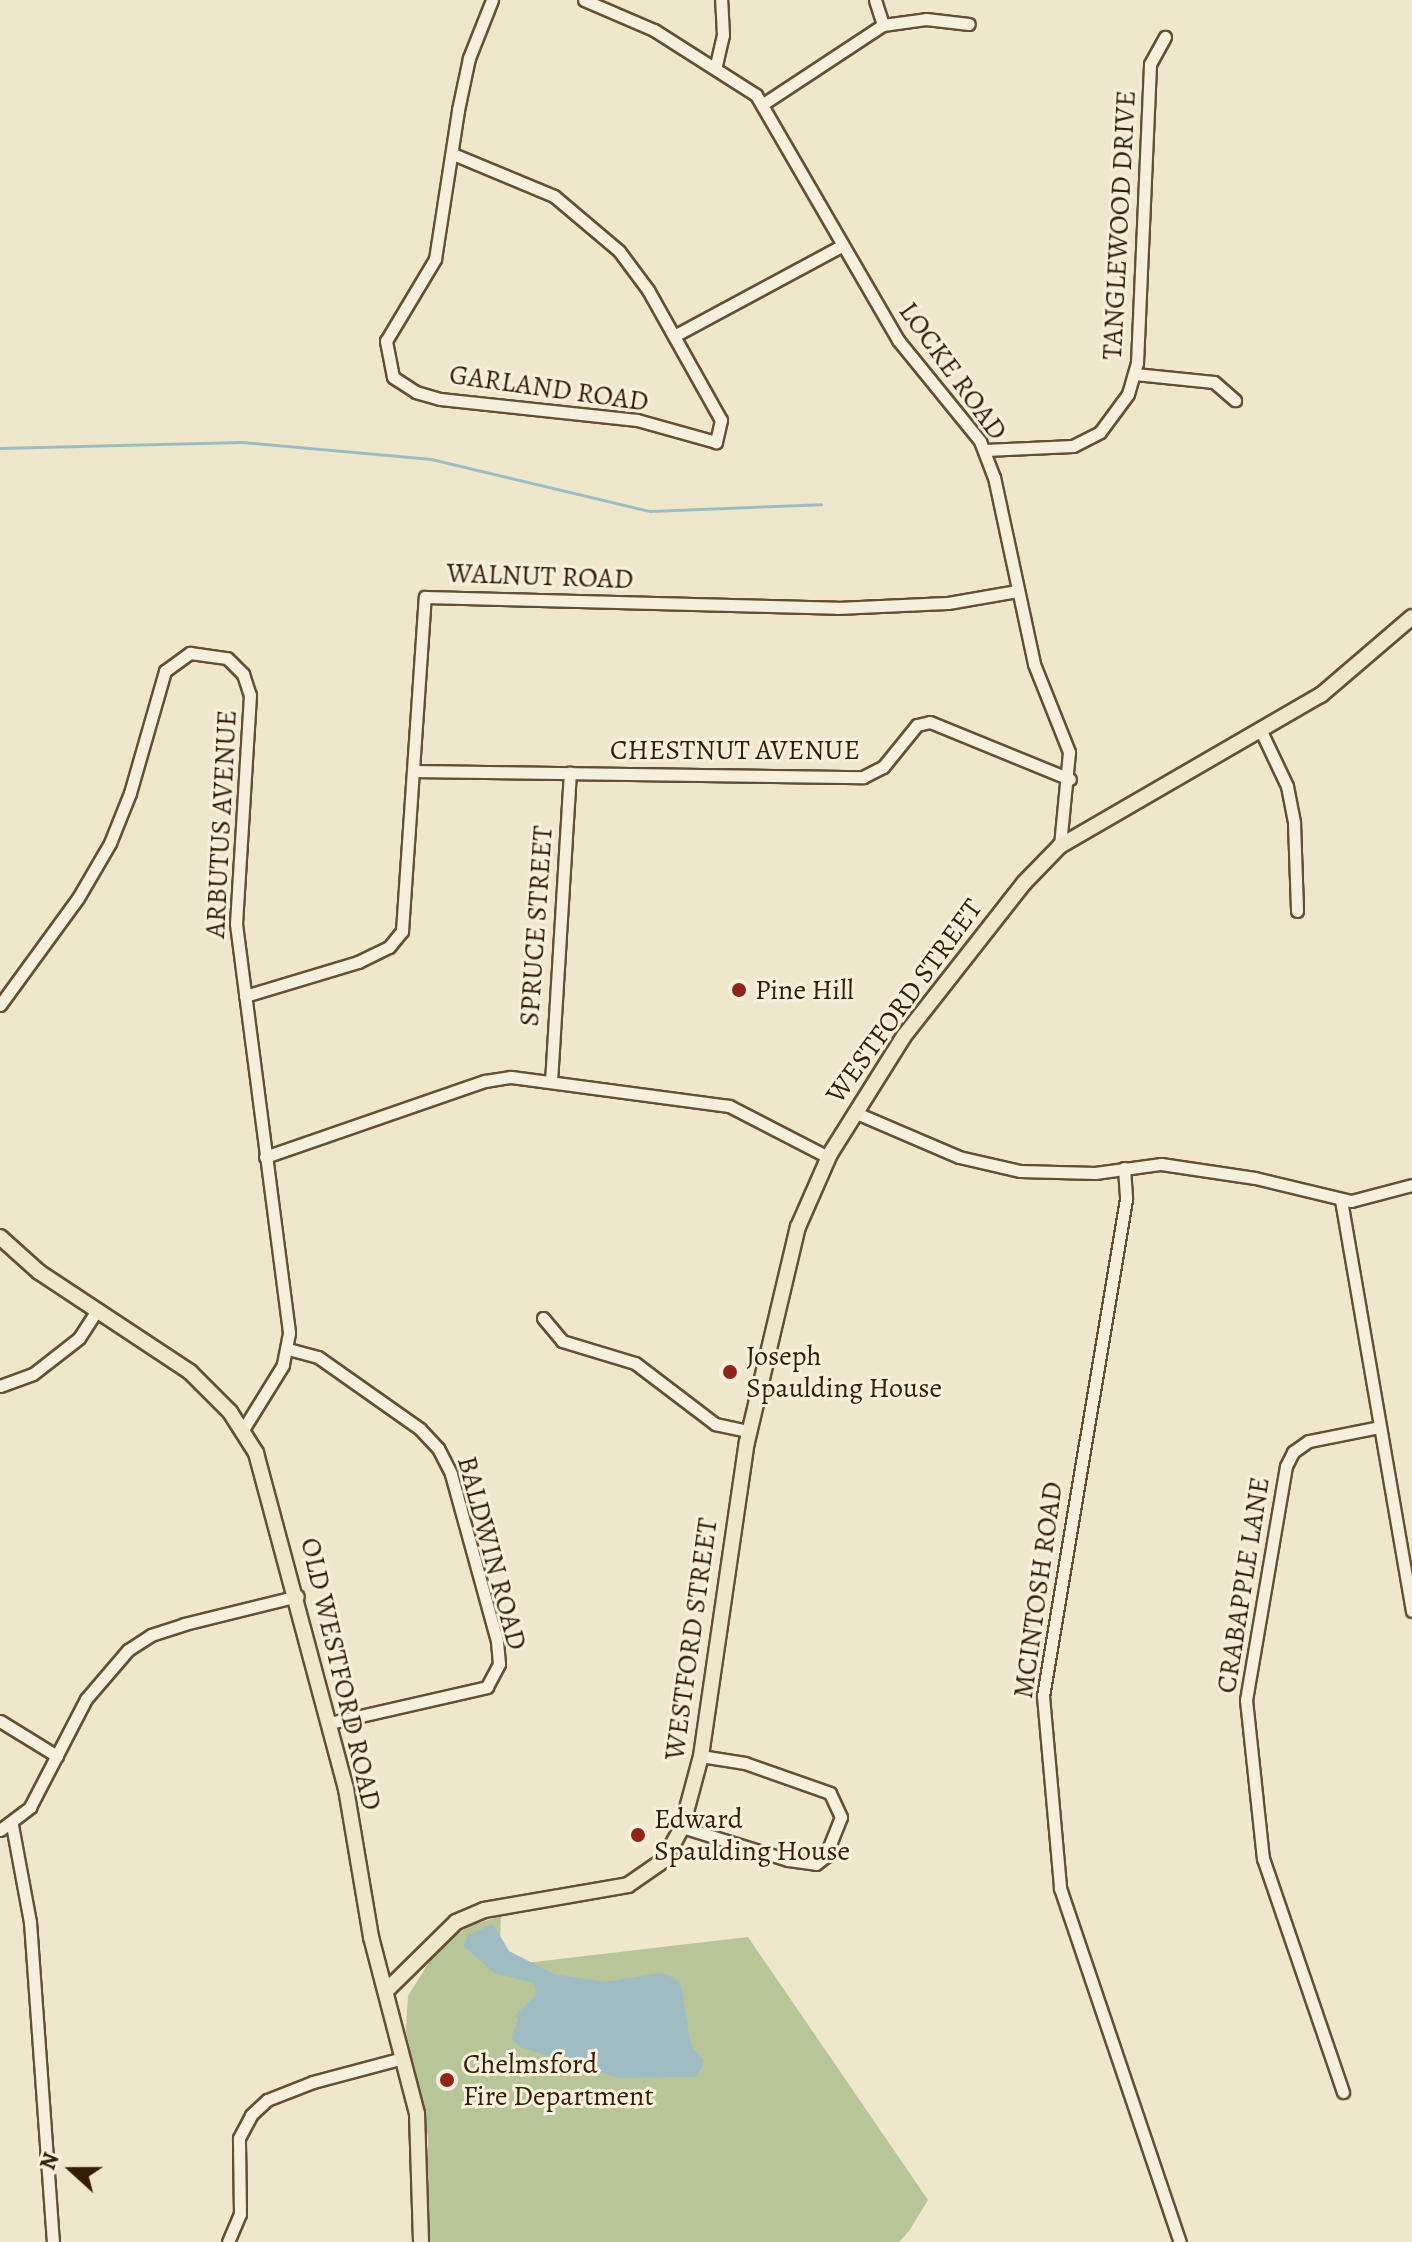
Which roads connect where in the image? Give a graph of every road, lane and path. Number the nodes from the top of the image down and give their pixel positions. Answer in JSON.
{"nodes":[{"id":1,"x":492,"y":0,"type":"edge"},
{"id":2,"x":584,"y":0,"type":"edge"},
{"id":3,"x":721,"y":0,"type":"edge"},
{"id":4,"x":875,"y":0,"type":"edge"},
{"id":5,"x":969,"y":24,"type":"dead end"},
{"id":6,"x":883,"y":25,"type":"junction"},
{"id":7,"x":1165,"y":37,"type":"dead end"},
{"id":8,"x":716,"y":65,"type":"junction"},
{"id":9,"x":763,"y":104,"type":"junction"},
{"id":10,"x":453,"y":154,"type":"junction"},
{"id":11,"x":841,"y":246,"type":"junction"},
{"id":12,"x":674,"y":336,"type":"junction"},
{"id":13,"x":1135,"y":374,"type":"junction"},
{"id":14,"x":1235,"y":400,"type":"dead end"},
{"id":15,"x":985,"y":450,"type":"junction"},
{"id":16,"x":1017,"y":591,"type":"junction"},
{"id":17,"x":1412,"y":617,"type":"edge"},
{"id":18,"x":1260,"y":729,"type":"junction"},
{"id":19,"x":414,"y":771,"type":"junction"},
{"id":20,"x":570,"y":773,"type":"junction"},
{"id":21,"x":1070,"y":779,"type":"junction"},
{"id":22,"x":1060,"y":846,"type":"junction"},
{"id":23,"x":1297,"y":911,"type":"dead end"},
{"id":24,"x":245,"y":996,"type":"junction"},
{"id":25,"x":0,"y":1005,"type":"edge"},
{"id":26,"x":551,"y":1082,"type":"junction"},
{"id":27,"x":854,"y":1112,"type":"junction"},
{"id":28,"x":265,"y":1157,"type":"junction"},
{"id":29,"x":828,"y":1157,"type":"junction"},
{"id":30,"x":1124,"y":1168,"type":"junction"},
{"id":31,"x":1412,"y":1185,"type":"edge"},
{"id":32,"x":1341,"y":1200,"type":"junction"},
{"id":33,"x":0,"y":1237,"type":"edge"},
{"id":34,"x":97,"y":1310,"type":"junction"},
{"id":35,"x":543,"y":1318,"type":"dead end"},
{"id":36,"x":288,"y":1349,"type":"junction"},
{"id":37,"x":0,"y":1386,"type":"edge"},
{"id":38,"x":1380,"y":1427,"type":"junction"},
{"id":39,"x":242,"y":1431,"type":"junction"},
{"id":40,"x":749,"y":1431,"type":"junction"},
{"id":41,"x":298,"y":1596,"type":"junction"},
{"id":42,"x":1412,"y":1611,"type":"edge"},
{"id":43,"x":0,"y":1721,"type":"edge"},
{"id":44,"x":330,"y":1723,"type":"junction"},
{"id":45,"x":57,"y":1756,"type":"junction"},
{"id":46,"x":701,"y":1756,"type":"junction"},
{"id":47,"x":12,"y":1825,"type":"junction"},
{"id":48,"x":682,"y":1827,"type":"junction"},
{"id":49,"x":0,"y":1830,"type":"edge"},
{"id":50,"x":387,"y":1990,"type":"junction"},
{"id":51,"x":403,"y":2058,"type":"junction"},
{"id":52,"x":1343,"y":2092,"type":"dead end"},
{"id":53,"x":53,"y":2242,"type":"edge"},
{"id":54,"x":228,"y":2242,"type":"edge"},
{"id":55,"x":421,"y":2242,"type":"edge"},
{"id":56,"x":1180,"y":2242,"type":"edge"}],
"edges":[{"from":1,"to":10,"type":"street","name":"GARLAND ROAD"},
{"from":2,"to":8,"type":"street","name":"LOCKE ROAD"},
{"from":3,"to":8,"type":"street"},
{"from":4,"to":6,"type":"street"},
{"from":5,"to":6,"type":"street"},
{"from":6,"to":9,"type":"street"},
{"from":7,"to":13,"type":"street","name":"TANGLEWOOD DRIVE"},
{"from":8,"to":9,"type":"street","name":"LOCKE ROAD"},
{"from":9,"to":11,"type":"street","name":"LOCKE ROAD"},
{"from":10,"to":12,"type":"street","name":"GARLAND ROAD"},
{"from":10,"to":12,"type":"street","name":"GARLAND ROAD"},
{"from":11,"to":12,"type":"street"},
{"from":11,"to":15,"type":"street","name":"LOCKE ROAD"},
{"from":13,"to":14,"type":"street"},
{"from":13,"to":15,"type":"street","name":"TANGLEWOOD DRIVE"},
{"from":15,"to":16,"type":"street","name":"LOCKE ROAD"},
{"from":16,"to":19,"type":"street","name":"WALNUT ROAD"},
{"from":16,"to":21,"type":"street","name":"LOCKE ROAD"},
{"from":17,"to":18,"type":"main road","name":"WESTFORD STREET"},
{"from":18,"to":22,"type":"main road","name":"WESTFORD STREET"},
{"from":18,"to":23,"type":"street"},
{"from":19,"to":20,"type":"street","name":"CHESTNUT AVENUE"},
{"from":19,"to":24,"type":"street","name":"WALNUT ROAD"},
{"from":20,"to":21,"type":"street","name":"CHESTNUT AVENUE"},
{"from":20,"to":26,"type":"street","name":"SPRUCE STREET"},
{"from":21,"to":22,"type":"street","name":"LOCKE ROAD"},
{"from":22,"to":27,"type":"main road","name":"WESTFORD STREET"},
{"from":24,"to":25,"type":"street","name":"ARBUTUS AVENUE"},
{"from":24,"to":28,"type":"street","name":"ARBUTUS AVENUE"},
{"from":26,"to":28,"type":"street"},
{"from":26,"to":29,"type":"street"},
{"from":27,"to":29,"type":"main road","name":"WESTFORD STREET"},
{"from":27,"to":30,"type":"street"},
{"from":28,"to":36,"type":"street","name":"ARBUTUS AVENUE"},
{"from":29,"to":40,"type":"main road","name":"WESTFORD STREET"},
{"from":30,"to":32,"type":"street"},
{"from":30,"to":56,"type":"street","name":"MCINTOSH ROAD"},
{"from":31,"to":32,"type":"street"},
{"from":32,"to":38,"type":"street"},
{"from":33,"to":34,"type":"main road","name":"OLD WESTFORD ROAD"},
{"from":34,"to":37,"type":"street"},
{"from":34,"to":39,"type":"main road","name":"OLD WESTFORD ROAD"},
{"from":35,"to":40,"type":"street"},
{"from":36,"to":39,"type":"street"},
{"from":36,"to":44,"type":"street","name":"BALDWIN ROAD"},
{"from":38,"to":42,"type":"street"},
{"from":38,"to":52,"type":"street","name":"CRABAPPLE LANE"},
{"from":39,"to":41,"type":"main road","name":"OLD WESTFORD ROAD"},
{"from":40,"to":46,"type":"main road","name":"WESTFORD STREET"},
{"from":41,"to":44,"type":"main road","name":"OLD WESTFORD ROAD"},
{"from":41,"to":45,"type":"street"},
{"from":43,"to":45,"type":"street"},
{"from":44,"to":50,"type":"main road","name":"OLD WESTFORD ROAD"},
{"from":45,"to":47,"type":"street"},
{"from":46,"to":48,"type":"main road","name":"WESTFORD STREET"},
{"from":46,"to":48,"type":"street"},
{"from":47,"to":49,"type":"street"},
{"from":47,"to":53,"type":"street"},
{"from":48,"to":50,"type":"main road","name":"WESTFORD STREET"},
{"from":50,"to":51,"type":"main road","name":"OLD WESTFORD ROAD"},
{"from":51,"to":54,"type":"street"},
{"from":51,"to":55,"type":"main road","name":"OLD WESTFORD ROAD"}]}
